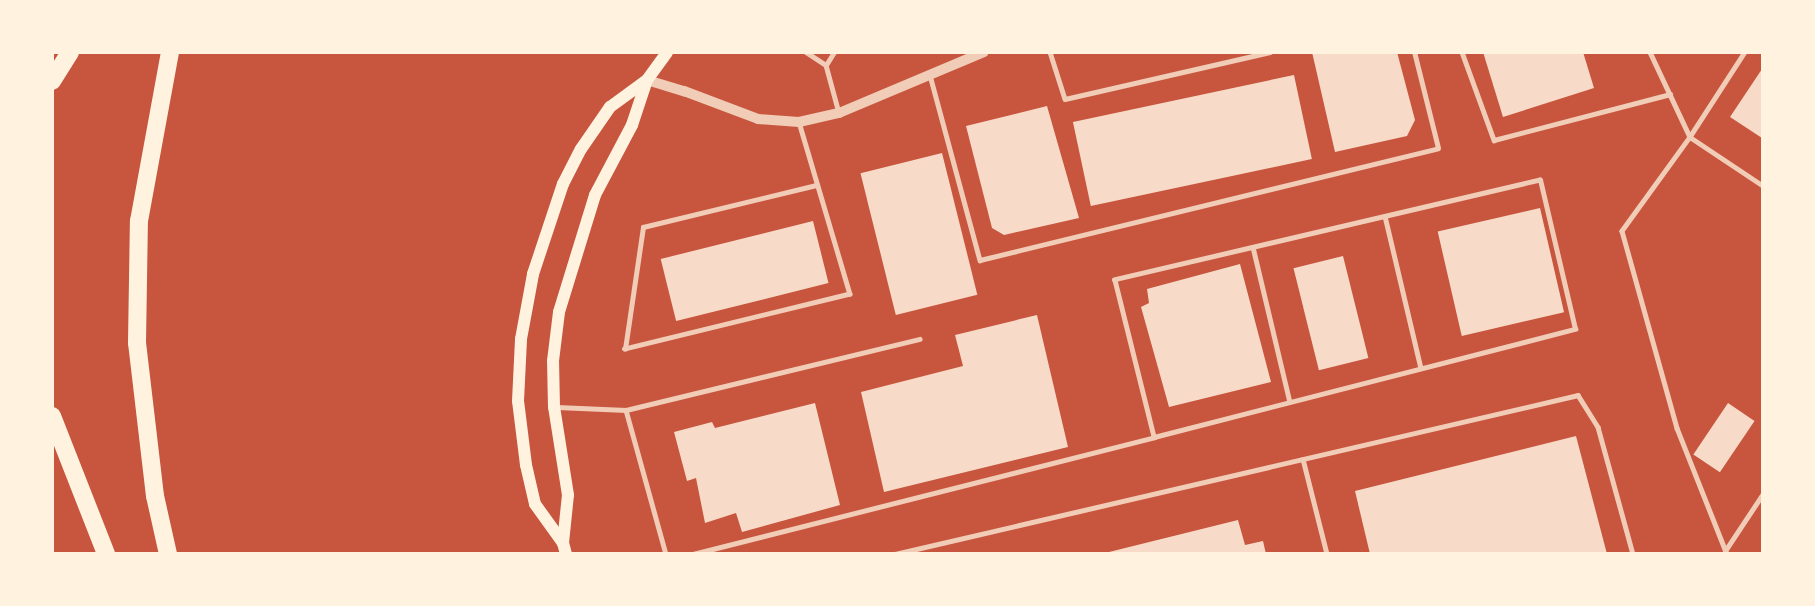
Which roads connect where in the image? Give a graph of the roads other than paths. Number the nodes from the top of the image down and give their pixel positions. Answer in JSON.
{"nodes":[{"id":1,"x":70,"y":52,"type":"edge"},
{"id":2,"x":667,"y":52,"type":"edge"},
{"id":3,"x":806,"y":52,"type":"edge"},
{"id":4,"x":834,"y":52,"type":"edge"},
{"id":5,"x":984,"y":52,"type":"edge"},
{"id":6,"x":1050,"y":52,"type":"edge"},
{"id":7,"x":1270,"y":52,"type":"edge"},
{"id":8,"x":1414,"y":52,"type":"edge"},
{"id":9,"x":1462,"y":52,"type":"edge"},
{"id":10,"x":1650,"y":52,"type":"edge"},
{"id":11,"x":1745,"y":52,"type":"edge"},
{"id":12,"x":168,"y":58,"type":"edge"},
{"id":13,"x":826,"y":65,"type":"junction"},
{"id":14,"x":930,"y":75,"type":"junction"},
{"id":15,"x":647,"y":80,"type":"junction"},
{"id":16,"x":52,"y":81,"type":"edge"},
{"id":17,"x":1670,"y":94,"type":"junction"},
{"id":18,"x":839,"y":113,"type":"junction"},
{"id":19,"x":799,"y":122,"type":"junction"},
{"id":20,"x":1690,"y":137,"type":"junction"},
{"id":21,"x":817,"y":185,"type":"junction"},
{"id":22,"x":1762,"y":185,"type":"edge"},
{"id":23,"x":1385,"y":216,"type":"junction"},
{"id":24,"x":1253,"y":247,"type":"junction"},
{"id":25,"x":920,"y":339,"type":"dead end"},
{"id":26,"x":1421,"y":368,"type":"junction"},
{"id":27,"x":1290,"y":402,"type":"junction"},
{"id":28,"x":554,"y":407,"type":"junction"},
{"id":29,"x":626,"y":410,"type":"junction"},
{"id":30,"x":52,"y":416,"type":"edge"},
{"id":31,"x":1154,"y":436,"type":"junction"},
{"id":32,"x":1303,"y":459,"type":"junction"},
{"id":33,"x":1762,"y":495,"type":"edge"},
{"id":34,"x":565,"y":548,"type":"edge"},
{"id":35,"x":1726,"y":552,"type":"edge"},
{"id":36,"x":106,"y":554,"type":"edge"},
{"id":37,"x":168,"y":554,"type":"edge"},
{"id":38,"x":666,"y":554,"type":"edge"},
{"id":39,"x":693,"y":554,"type":"edge"},
{"id":40,"x":896,"y":554,"type":"edge"},
{"id":41,"x":1327,"y":554,"type":"edge"},
{"id":42,"x":1633,"y":554,"type":"edge"}],
"edges":[{"from":1,"to":16,"type":"highway"},
{"from":2,"to":15,"type":"main road"},
{"from":3,"to":13,"type":"lane"},
{"from":4,"to":13,"type":"lane"},
{"from":5,"to":14,"type":"street"},
{"from":6,"to":7,"type":"lane"},
{"from":8,"to":14,"type":"lane"},
{"from":9,"to":17,"type":"lane"},
{"from":10,"to":17,"type":"lane"},
{"from":11,"to":20,"type":"lane"},
{"from":12,"to":37,"type":"highway"},
{"from":13,"to":18,"type":"lane"},
{"from":14,"to":18,"type":"street"},
{"from":15,"to":19,"type":"street"},
{"from":15,"to":28,"type":"main road"},
{"from":15,"to":34,"type":"main road"},
{"from":17,"to":20,"type":"lane"},
{"from":18,"to":19,"type":"street"},
{"from":19,"to":21,"type":"lane"},
{"from":20,"to":22,"type":"lane"},
{"from":20,"to":35,"type":"lane"},
{"from":21,"to":21,"type":"lane"},
{"from":23,"to":24,"type":"lane"},
{"from":23,"to":26,"type":"lane"},
{"from":23,"to":26,"type":"lane"},
{"from":24,"to":27,"type":"lane"},
{"from":24,"to":31,"type":"lane"},
{"from":25,"to":29,"type":"lane"},
{"from":26,"to":27,"type":"lane"},
{"from":27,"to":31,"type":"lane"},
{"from":28,"to":29,"type":"lane"},
{"from":28,"to":34,"type":"main road"},
{"from":29,"to":38,"type":"lane"},
{"from":30,"to":36,"type":"highway"},
{"from":31,"to":39,"type":"lane"},
{"from":32,"to":40,"type":"lane"},
{"from":32,"to":41,"type":"lane"},
{"from":32,"to":42,"type":"lane"},
{"from":33,"to":35,"type":"lane"}]}
